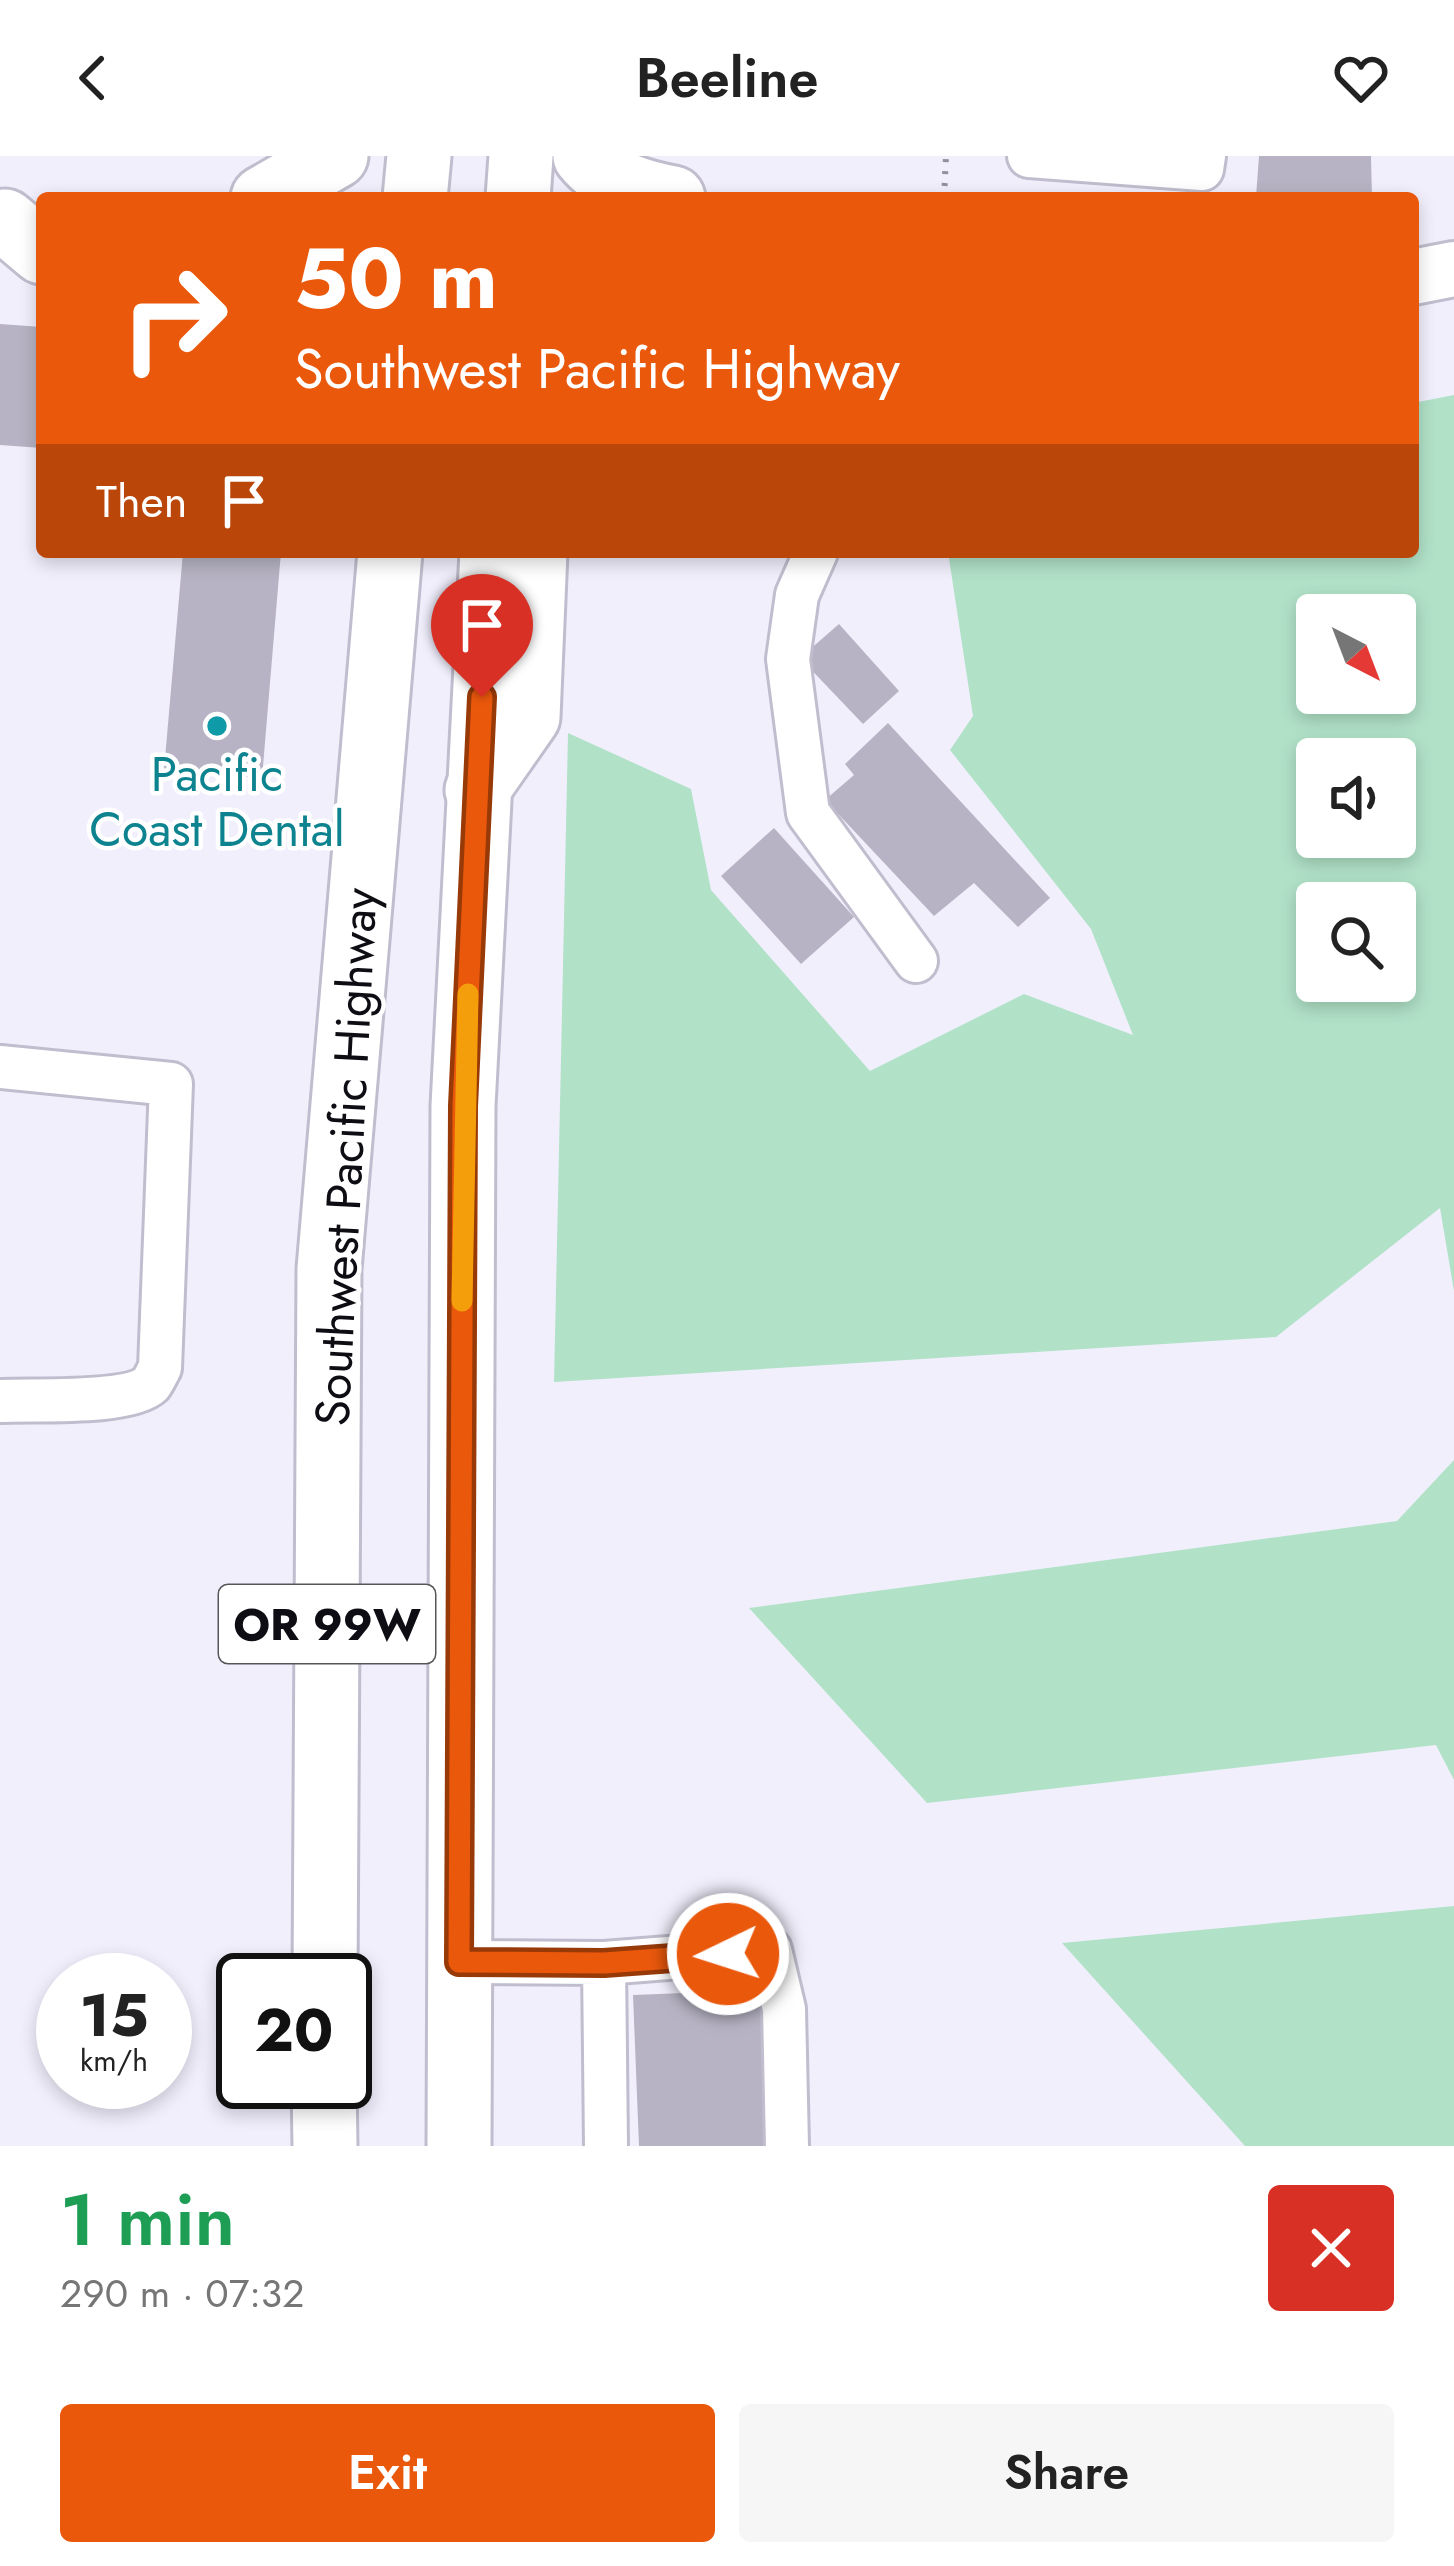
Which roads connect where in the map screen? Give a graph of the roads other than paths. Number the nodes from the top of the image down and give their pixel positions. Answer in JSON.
{"nodes":[{"id":1,"x":336,"y":156,"type":"edge"},
{"id":2,"x":418,"y":156,"type":"edge"},
{"id":3,"x":521,"y":156,"type":"edge"},
{"id":4,"x":585,"y":156,"type":"edge"},
{"id":5,"x":1029,"y":156,"type":"edge"},
{"id":6,"x":1204,"y":156,"type":"edge"},
{"id":7,"x":273,"y":192,"type":"edge"},
{"id":8,"x":415,"y":192,"type":"edge"},
{"id":9,"x":518,"y":192,"type":"edge"},
{"id":10,"x":645,"y":192,"type":"edge"},
{"id":11,"x":1454,"y":269,"type":"edge"},
{"id":12,"x":1419,"y":276,"type":"edge"},
{"id":13,"x":389,"y":558,"type":"edge"},
{"id":14,"x":492,"y":558,"type":"edge"},
{"id":15,"x":535,"y":558,"type":"edge"},
{"id":16,"x":813,"y":558,"type":"edge"},
{"id":17,"x":477,"y":790,"type":"junction"},
{"id":18,"x":916,"y":961,"type":"dead end"},
{"id":19,"x":0,"y":1067,"type":"edge"},
{"id":20,"x":0,"y":1401,"type":"edge"},
{"id":21,"x":325,"y":1953,"type":"edge"},
{"id":22,"x":459,"y":1962,"type":"junction"},
{"id":23,"x":604,"y":1963,"type":"junction"},
{"id":24,"x":325,"y":2109,"type":"edge"},
{"id":25,"x":325,"y":2146,"type":"edge"},
{"id":26,"x":459,"y":2146,"type":"edge"},
{"id":27,"x":606,"y":2146,"type":"edge"},
{"id":28,"x":788,"y":2146,"type":"edge"}],
"edges":[{"from":1,"to":7,"type":"highway"},
{"from":2,"to":8,"type":"highway"},
{"from":3,"to":9,"type":"highway"},
{"from":4,"to":10,"type":"highway"},
{"from":5,"to":6,"type":"lane"},
{"from":11,"to":12,"type":"main road"},
{"from":13,"to":21,"type":"highway","name":"Southwest Pacific Highway","number":"OR 99W"},
{"from":14,"to":17,"type":"highway","number":"OR 99W"},
{"from":15,"to":17,"type":"highway"},
{"from":16,"to":18,"type":"lane"},
{"from":17,"to":22,"type":"highway","number":"OR 99W"},
{"from":19,"to":20,"type":"lane"},
{"from":22,"to":23,"type":"lane"},
{"from":22,"to":26,"type":"highway","number":"OR 99W"},
{"from":23,"to":27,"type":"lane"},
{"from":23,"to":28,"type":"lane"},
{"from":24,"to":25,"type":"highway"}]}
